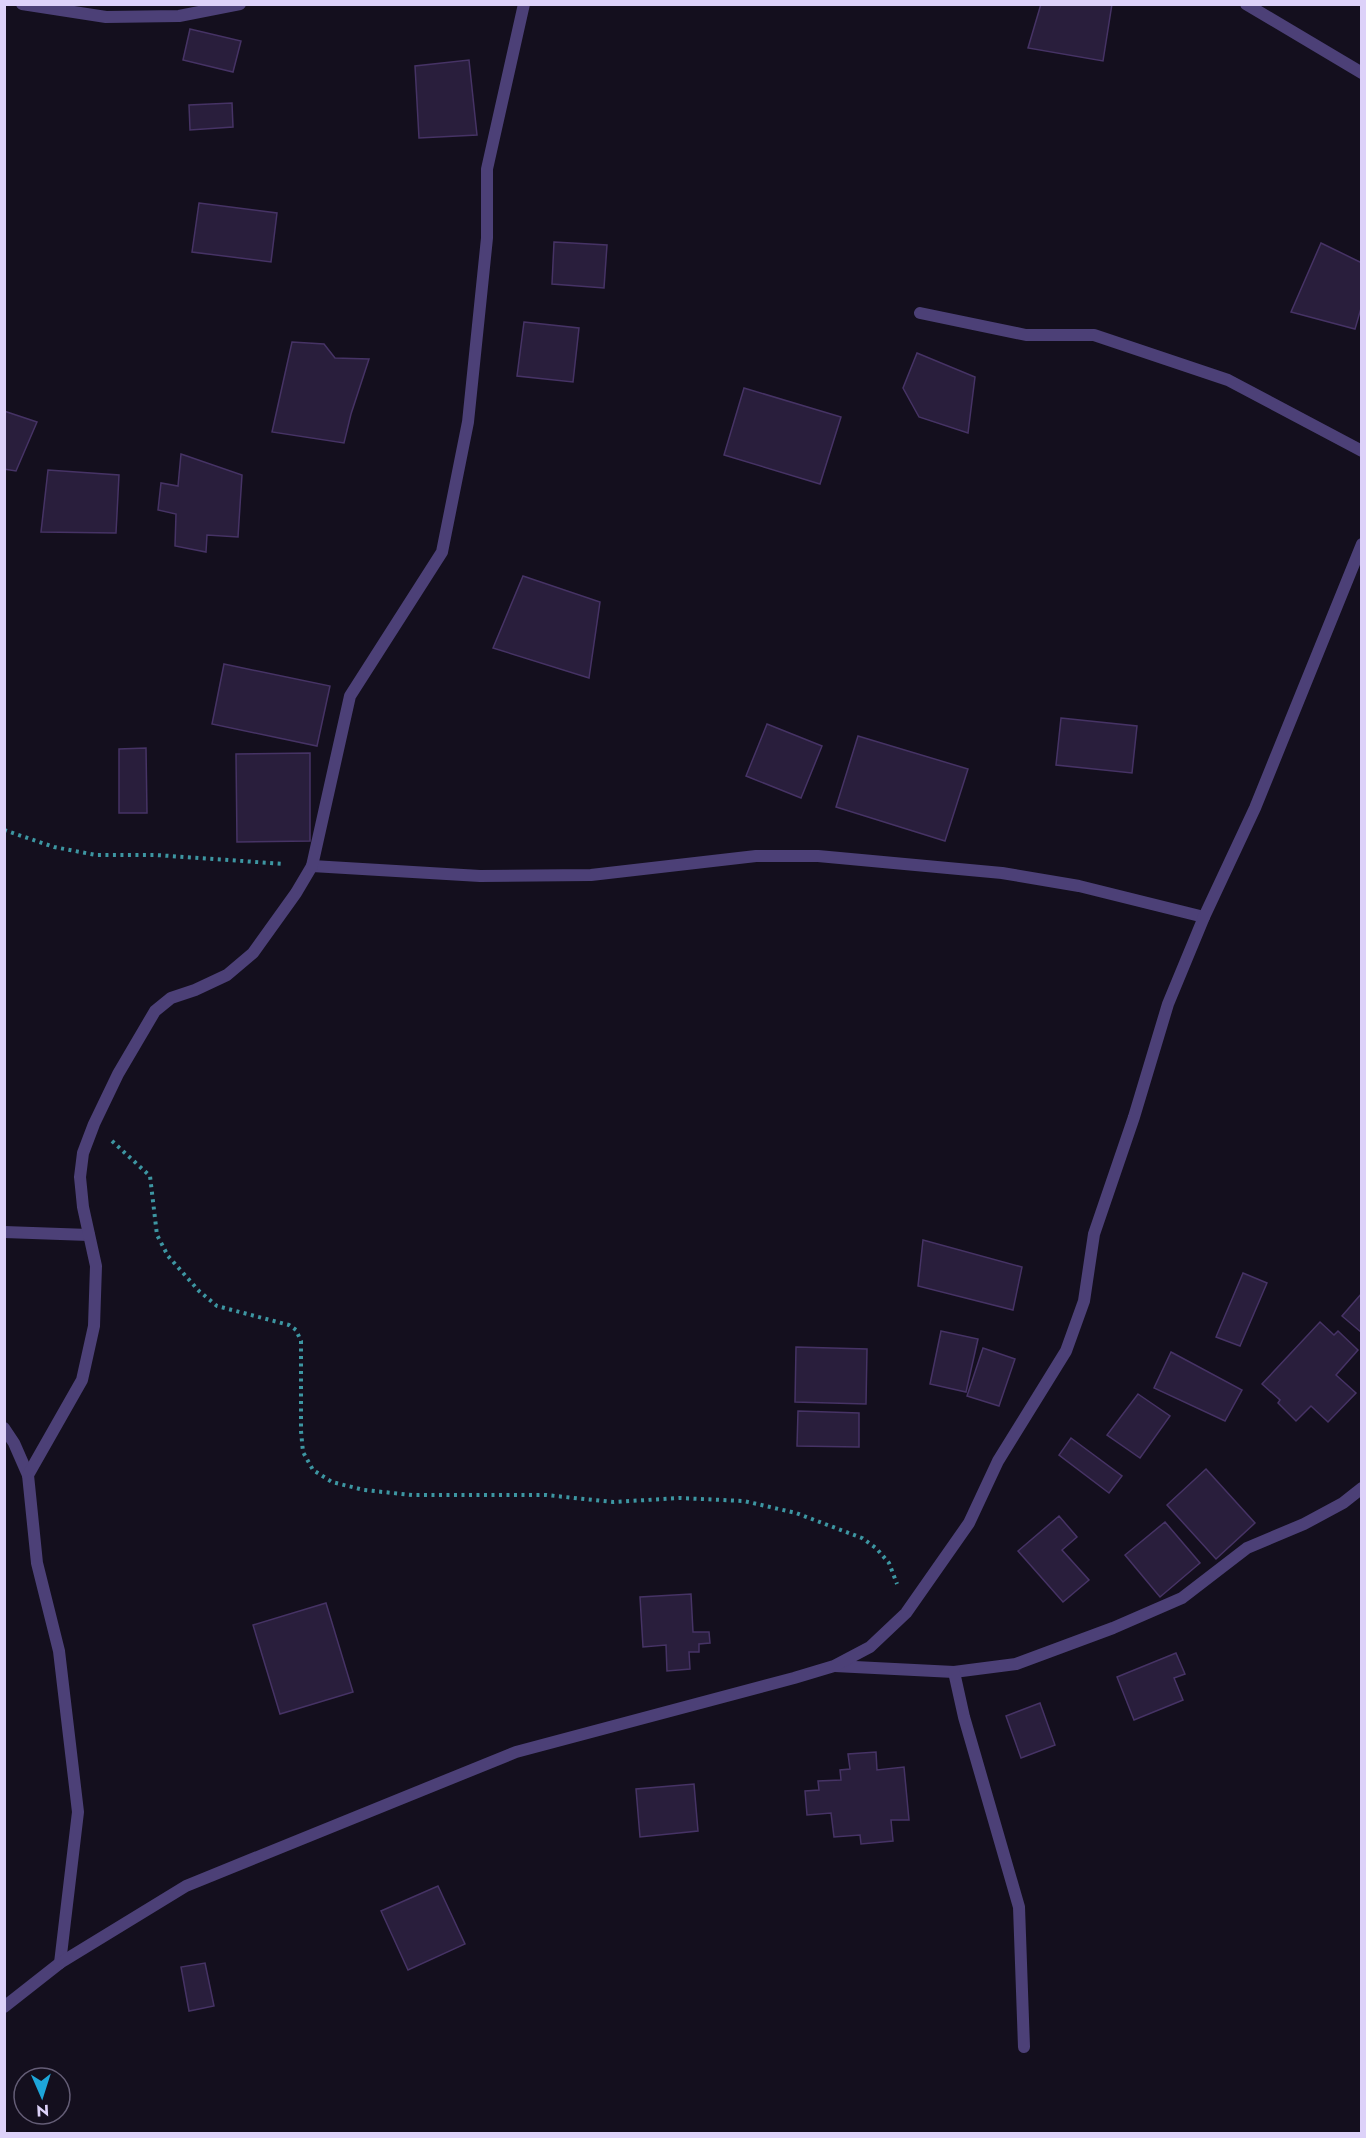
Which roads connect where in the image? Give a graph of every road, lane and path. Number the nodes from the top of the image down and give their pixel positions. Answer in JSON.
{"nodes":[{"id":1,"x":22,"y":4,"type":"edge"},
{"id":2,"x":240,"y":4,"type":"edge"},
{"id":3,"x":524,"y":4,"type":"edge"},
{"id":4,"x":1246,"y":4,"type":"edge"},
{"id":5,"x":1362,"y":73,"type":"edge"},
{"id":6,"x":920,"y":313,"type":"dead end"},
{"id":7,"x":1362,"y":451,"type":"edge"},
{"id":8,"x":1362,"y":544,"type":"edge"},
{"id":9,"x":4,"y":830,"type":"edge"},
{"id":10,"x":312,"y":866,"type":"junction"},
{"id":11,"x":1204,"y":917,"type":"junction"},
{"id":12,"x":94,"y":1124,"type":"junction"},
{"id":13,"x":4,"y":1232,"type":"edge"},
{"id":14,"x":89,"y":1235,"type":"junction"},
{"id":15,"x":4,"y":1428,"type":"edge"},
{"id":16,"x":28,"y":1475,"type":"junction"},
{"id":17,"x":1362,"y":1488,"type":"edge"},
{"id":18,"x":906,"y":1613,"type":"junction"},
{"id":19,"x":834,"y":1666,"type":"junction"},
{"id":20,"x":954,"y":1672,"type":"junction"},
{"id":21,"x":60,"y":1963,"type":"junction"},
{"id":22,"x":4,"y":2007,"type":"edge"},
{"id":23,"x":1024,"y":2047,"type":"dead end"}],
"edges":[{"from":1,"to":2,"type":"street"},
{"from":3,"to":10,"type":"street"},
{"from":4,"to":5,"type":"street"},
{"from":6,"to":7,"type":"street"},
{"from":8,"to":11,"type":"street"},
{"from":9,"to":10,"type":"path"},
{"from":10,"to":11,"type":"street"},
{"from":10,"to":12,"type":"street"},
{"from":11,"to":18,"type":"street"},
{"from":12,"to":14,"type":"street"},
{"from":12,"to":18,"type":"path"},
{"from":13,"to":14,"type":"street"},
{"from":14,"to":16,"type":"street"},
{"from":15,"to":16,"type":"street"},
{"from":16,"to":21,"type":"street"},
{"from":17,"to":20,"type":"street"},
{"from":18,"to":19,"type":"street"},
{"from":19,"to":20,"type":"street"},
{"from":19,"to":21,"type":"street"},
{"from":20,"to":23,"type":"street"},
{"from":21,"to":22,"type":"street"}]}
